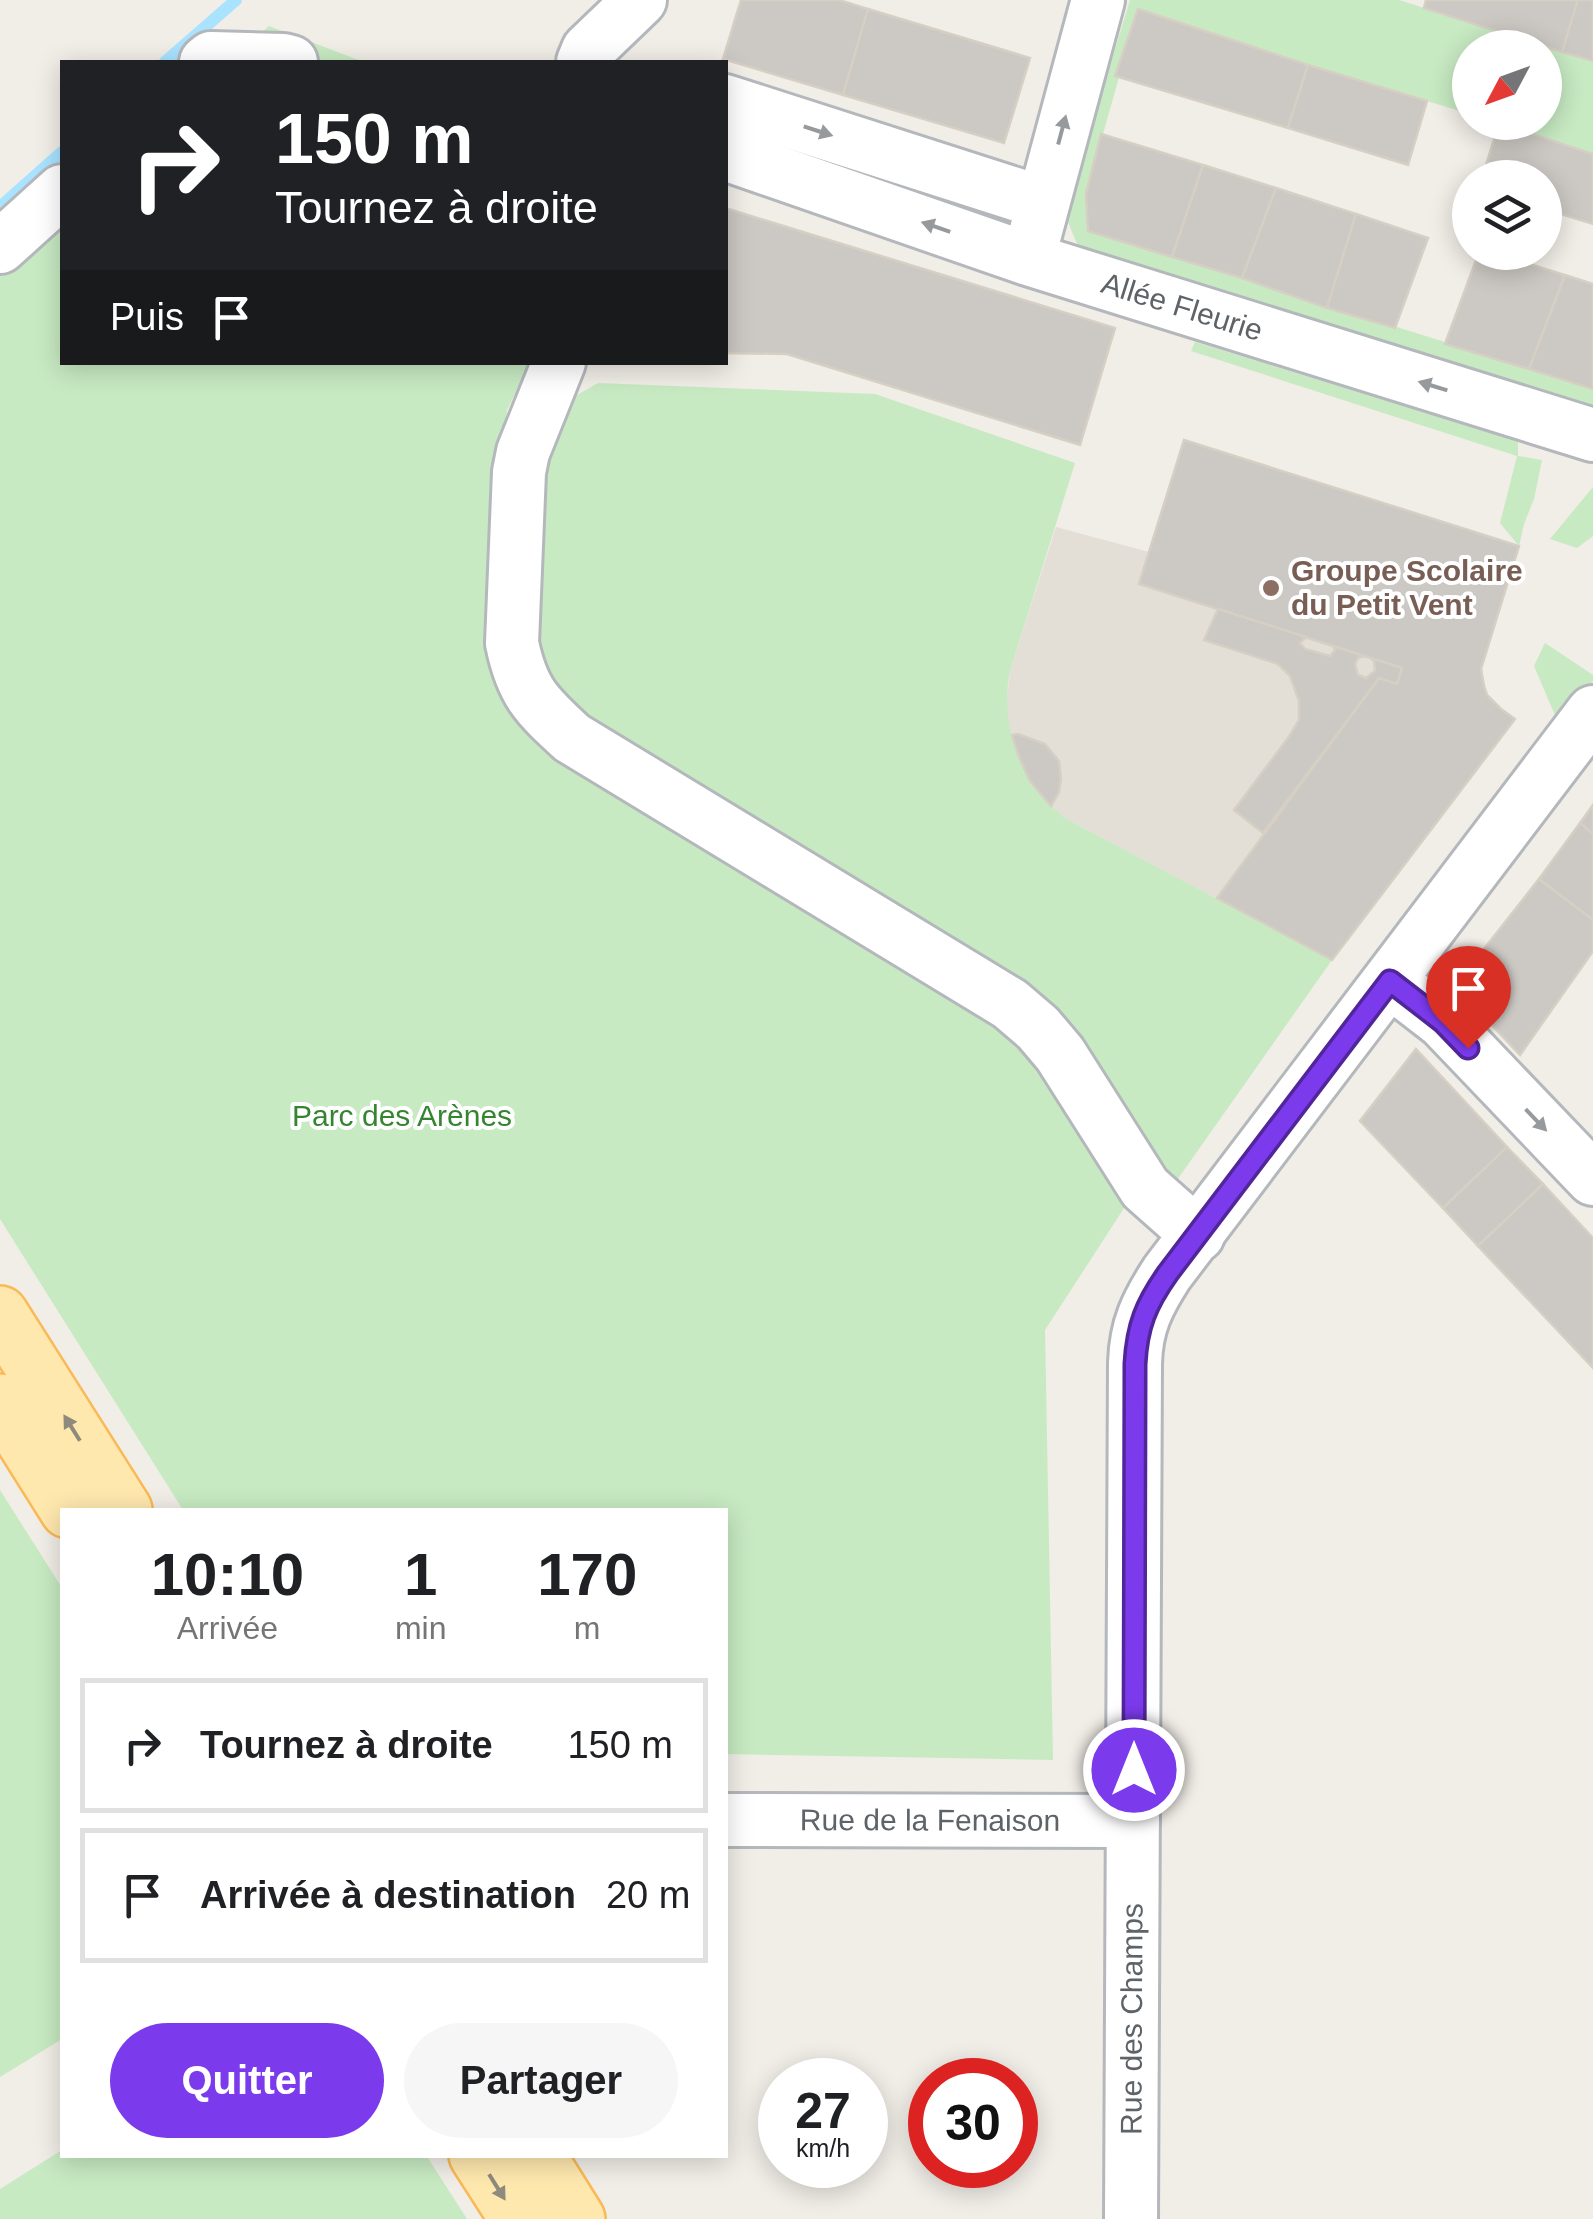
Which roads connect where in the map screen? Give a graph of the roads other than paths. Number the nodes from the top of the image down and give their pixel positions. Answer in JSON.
{"nodes":[{"id":1,"x":640,"y":0,"type":"edge"},
{"id":2,"x":1098,"y":0,"type":"edge"},
{"id":3,"x":208,"y":60,"type":"edge"},
{"id":4,"x":283,"y":60,"type":"edge"},
{"id":5,"x":584,"y":60,"type":"edge"},
{"id":6,"x":728,"y":102,"type":"edge"},
{"id":7,"x":728,"y":155,"type":"edge"},
{"id":8,"x":60,"y":194,"type":"edge"},
{"id":9,"x":1043,"y":204,"type":"junction"},
{"id":10,"x":0,"y":248,"type":"edge"},
{"id":11,"x":1028,"y":258,"type":"junction"},
{"id":12,"x":558,"y":365,"type":"edge"},
{"id":13,"x":1593,"y":434,"type":"edge"},
{"id":14,"x":1593,"y":712,"type":"edge"},
{"id":15,"x":1390,"y":981,"type":"junction"},
{"id":16,"x":1593,"y":1179,"type":"edge"},
{"id":17,"x":1198,"y":1234,"type":"junction"},
{"id":18,"x":0,"y":1314,"type":"edge"},
{"id":19,"x":0,"y":1402,"type":"edge"},
{"id":20,"x":67,"y":1508,"type":"edge"},
{"id":21,"x":123,"y":1508,"type":"edge"},
{"id":22,"x":728,"y":1820,"type":"edge"},
{"id":23,"x":1133,"y":1821,"type":"junction"},
{"id":24,"x":479,"y":2158,"type":"edge"},
{"id":25,"x":539,"y":2158,"type":"edge"},
{"id":26,"x":518,"y":2219,"type":"edge"},
{"id":27,"x":578,"y":2219,"type":"edge"},
{"id":28,"x":1131,"y":2219,"type":"edge"}],
"edges":[{"from":1,"to":5,"type":"street"},
{"from":9,"to":2,"type":"street","one_way":true},
{"from":3,"to":4,"type":"street"},
{"from":6,"to":9,"type":"street","one_way":true},
{"from":11,"to":7,"type":"street","name":"Allée Fleurie","one_way":true},
{"from":8,"to":10,"type":"street"},
{"from":9,"to":11,"type":"street"},
{"from":13,"to":11,"type":"street","name":"Allée Fleurie","one_way":true},
{"from":12,"to":17,"type":"street"},
{"from":14,"to":15,"type":"street","name":"Rue des Champs"},
{"from":15,"to":16,"type":"street","one_way":true},
{"from":15,"to":17,"type":"street","name":"Rue des Champs"},
{"from":17,"to":23,"type":"street","name":"Rue des Champs"},
{"from":21,"to":18,"type":"main road","one_way":true},
{"from":19,"to":20,"type":"main road"},
{"from":22,"to":23,"type":"street","name":"Rue de la Fenaison"},
{"from":23,"to":28,"type":"street","name":"Rue des Champs"},
{"from":24,"to":26,"type":"main road","one_way":true},
{"from":25,"to":27,"type":"main road"}]}
